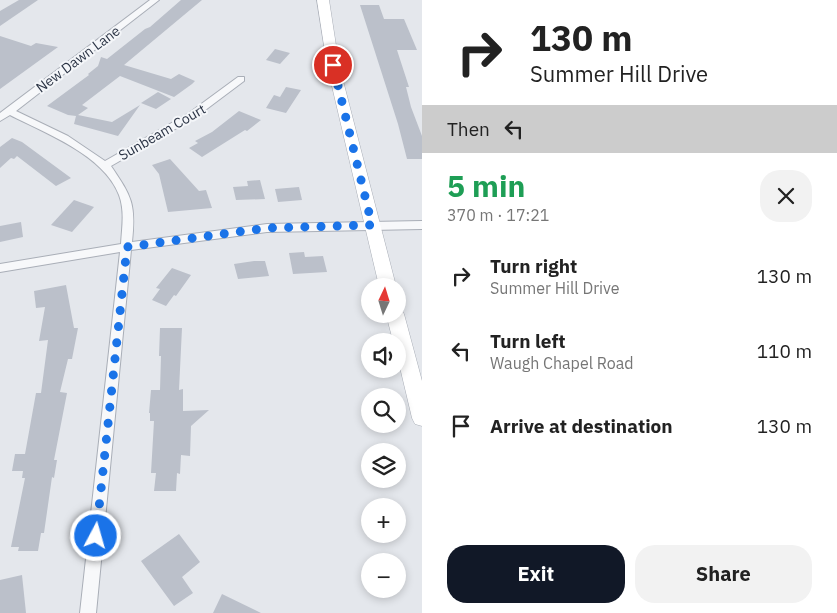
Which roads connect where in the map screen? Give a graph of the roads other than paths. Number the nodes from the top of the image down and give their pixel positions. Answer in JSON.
{"nodes":[{"id":1,"x":155,"y":0,"type":"edge"},
{"id":2,"x":323,"y":0,"type":"edge"},
{"id":3,"x":241,"y":79,"type":"dead end"},
{"id":4,"x":5,"y":114,"type":"edge"},
{"id":5,"x":105,"y":165,"type":"junction"},
{"id":6,"x":372,"y":225,"type":"junction"},
{"id":7,"x":422,"y":225,"type":"edge"},
{"id":8,"x":127,"y":247,"type":"junction"},
{"id":9,"x":0,"y":268,"type":"edge"},
{"id":10,"x":386,"y":278,"type":"edge"},
{"id":11,"x":397,"y":323,"type":"edge"},
{"id":12,"x":422,"y":417,"type":"edge"},
{"id":13,"x":88,"y":613,"type":"edge"}],
"edges":[{"from":1,"to":4,"type":"street","name":"New Dawn Lane"},
{"from":2,"to":6,"type":"main road"},
{"from":3,"to":5,"type":"street","name":"Sunbeam Court"},
{"from":4,"to":5,"type":"street"},
{"from":5,"to":8,"type":"street"},
{"from":6,"to":7,"type":"street"},
{"from":6,"to":8,"type":"street"},
{"from":6,"to":10,"type":"main road"},
{"from":8,"to":9,"type":"street"},
{"from":8,"to":13,"type":"street"},
{"from":11,"to":12,"type":"main road"}]}
